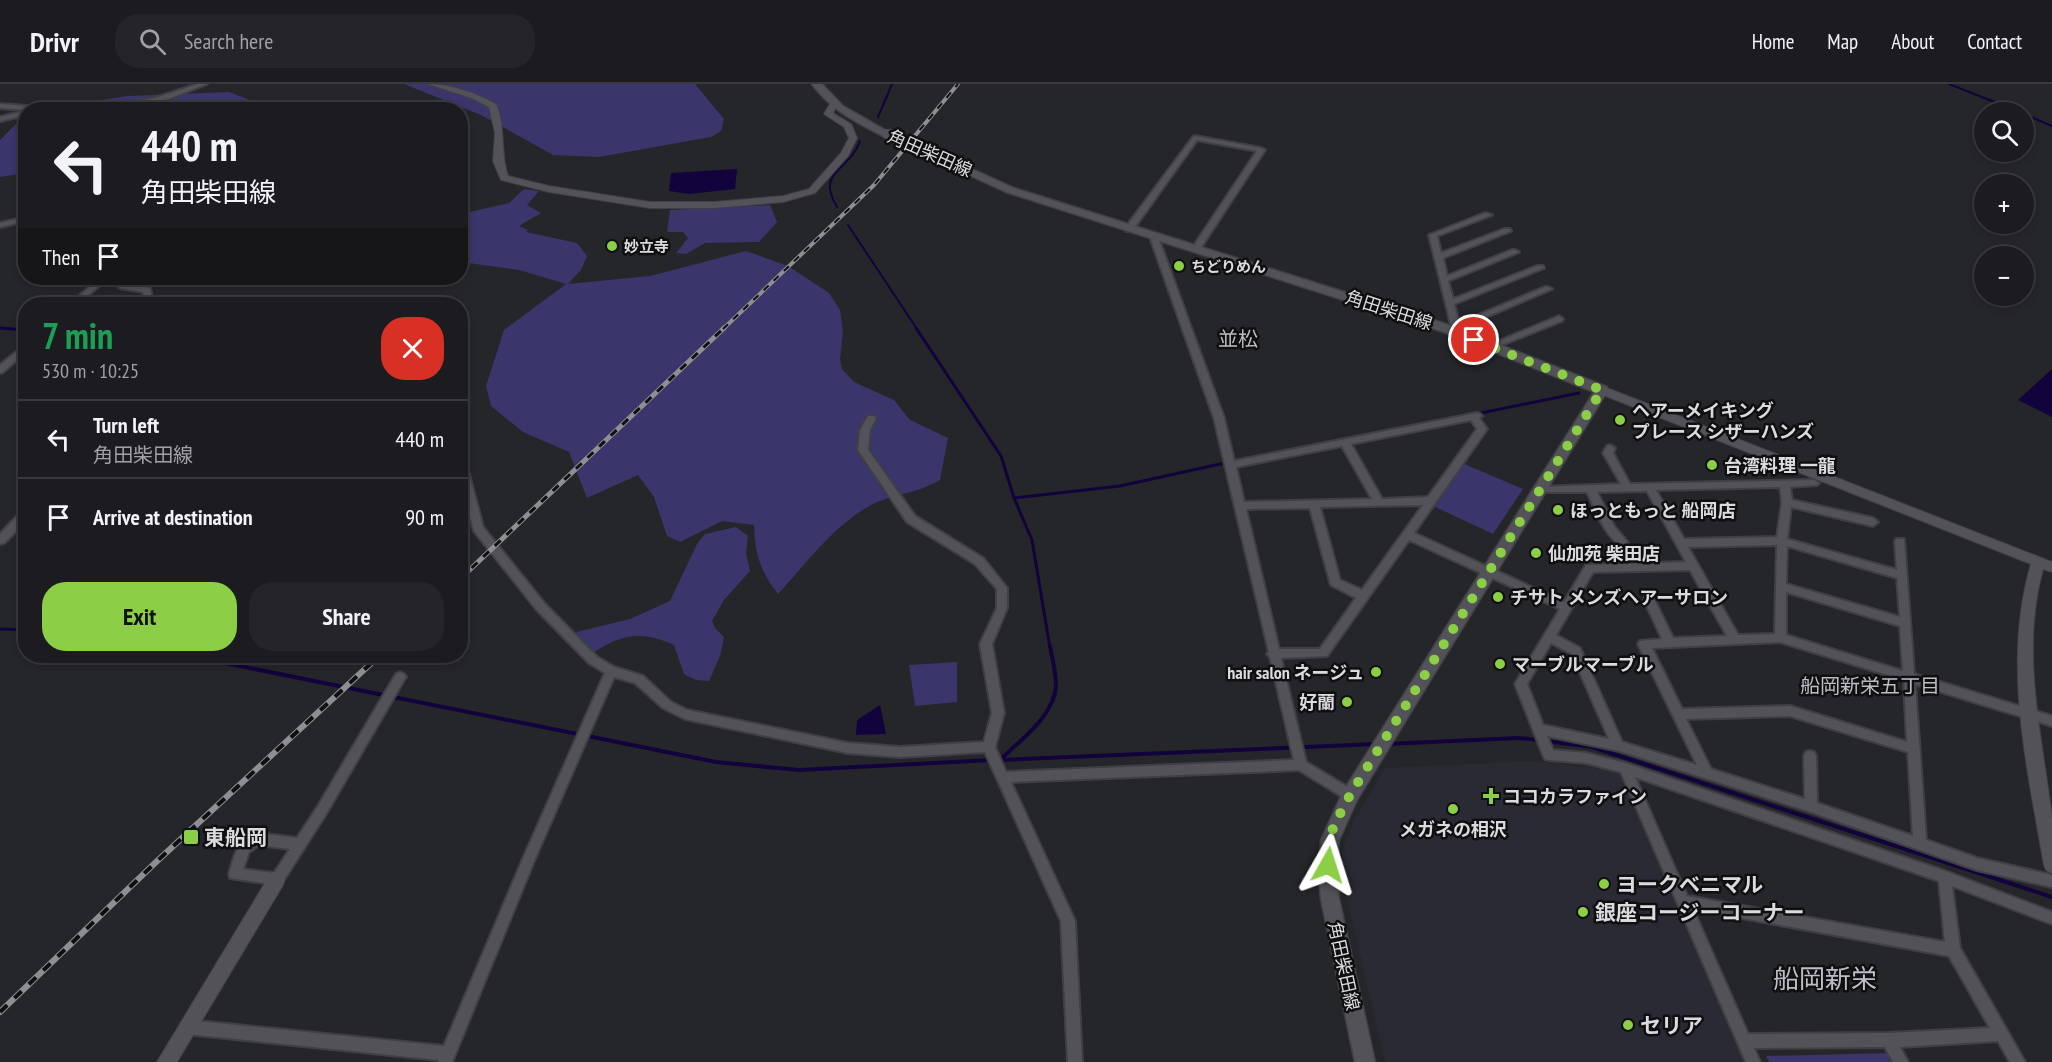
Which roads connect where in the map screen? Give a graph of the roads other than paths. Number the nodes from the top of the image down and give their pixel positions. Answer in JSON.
{"nodes":[{"id":1,"x":204,"y":84,"type":"edge"},
{"id":2,"x":432,"y":84,"type":"edge"},
{"id":3,"x":817,"y":84,"type":"edge"},
{"id":4,"x":143,"y":102,"type":"edge"},
{"id":5,"x":834,"y":104,"type":"junction"},
{"id":6,"x":0,"y":106,"type":"edge"},
{"id":7,"x":18,"y":107,"type":"edge"},
{"id":8,"x":18,"y":115,"type":"edge"},
{"id":9,"x":0,"y":119,"type":"edge"},
{"id":10,"x":1488,"y":215,"type":"dead end"},
{"id":11,"x":18,"y":221,"type":"edge"},
{"id":12,"x":0,"y":225,"type":"edge"},
{"id":13,"x":1129,"y":230,"type":"junction"},
{"id":14,"x":1507,"y":231,"type":"dead end"},
{"id":15,"x":1154,"y":237,"type":"junction"},
{"id":16,"x":1195,"y":250,"type":"junction"},
{"id":17,"x":1515,"y":252,"type":"dead end"},
{"id":18,"x":1439,"y":257,"type":"junction"},
{"id":19,"x":1540,"y":268,"type":"dead end"},
{"id":20,"x":1444,"y":280,"type":"junction"},
{"id":21,"x":96,"y":285,"type":"edge"},
{"id":22,"x":122,"y":285,"type":"edge"},
{"id":23,"x":1548,"y":289,"type":"dead end"},
{"id":24,"x":82,"y":297,"type":"edge"},
{"id":25,"x":148,"y":297,"type":"edge"},
{"id":26,"x":1450,"y":303,"type":"junction"},
{"id":27,"x":1559,"y":319,"type":"dead end"},
{"id":28,"x":1457,"y":330,"type":"junction"},
{"id":29,"x":1491,"y":346,"type":"junction"},
{"id":30,"x":18,"y":355,"type":"edge"},
{"id":31,"x":0,"y":370,"type":"edge"},
{"id":32,"x":1602,"y":390,"type":"junction"},
{"id":33,"x":871,"y":418,"type":"dead end"},
{"id":34,"x":1346,"y":444,"type":"junction"},
{"id":35,"x":1610,"y":448,"type":"dead end"},
{"id":36,"x":1231,"y":462,"type":"junction"},
{"id":37,"x":1814,"y":483,"type":"dead end"},
{"id":38,"x":1785,"y":485,"type":"junction"},
{"id":39,"x":1650,"y":488,"type":"junction"},
{"id":40,"x":1628,"y":489,"type":"junction"},
{"id":41,"x":468,"y":490,"type":"edge"},
{"id":42,"x":1539,"y":490,"type":"junction"},
{"id":43,"x":1591,"y":490,"type":"junction"},
{"id":44,"x":1428,"y":501,"type":"junction"},
{"id":45,"x":1379,"y":502,"type":"junction"},
{"id":46,"x":1787,"y":502,"type":"junction"},
{"id":47,"x":1314,"y":504,"type":"junction"},
{"id":48,"x":1242,"y":506,"type":"junction"},
{"id":49,"x":18,"y":521,"type":"edge"},
{"id":50,"x":1873,"y":522,"type":"dead end"},
{"id":51,"x":1406,"y":534,"type":"junction"},
{"id":52,"x":0,"y":540,"type":"edge"},
{"id":53,"x":1782,"y":541,"type":"junction"},
{"id":54,"x":1900,"y":542,"type":"dead end"},
{"id":55,"x":1623,"y":543,"type":"dead end"},
{"id":56,"x":1681,"y":543,"type":"junction"},
{"id":57,"x":2045,"y":565,"type":"edge"},
{"id":58,"x":1693,"y":566,"type":"junction"},
{"id":59,"x":1489,"y":572,"type":"junction"},
{"id":60,"x":1902,"y":575,"type":"junction"},
{"id":61,"x":1783,"y":587,"type":"junction"},
{"id":62,"x":1363,"y":596,"type":"junction"},
{"id":63,"x":1649,"y":600,"type":"dead end"},
{"id":64,"x":1565,"y":607,"type":"junction"},
{"id":65,"x":1906,"y":623,"type":"junction"},
{"id":66,"x":1549,"y":637,"type":"junction"},
{"id":67,"x":1780,"y":639,"type":"junction"},
{"id":68,"x":1735,"y":641,"type":"junction"},
{"id":69,"x":1670,"y":643,"type":"junction"},
{"id":70,"x":1273,"y":654,"type":"junction"},
{"id":71,"x":611,"y":671,"type":"junction"},
{"id":72,"x":400,"y":677,"type":"dead end"},
{"id":73,"x":1911,"y":678,"type":"junction"},
{"id":74,"x":1679,"y":714,"type":"junction"},
{"id":75,"x":2029,"y":714,"type":"junction"},
{"id":76,"x":2052,"y":721,"type":"edge"},
{"id":77,"x":1540,"y":731,"type":"junction"},
{"id":78,"x":1618,"y":745,"type":"junction"},
{"id":79,"x":989,"y":747,"type":"junction"},
{"id":80,"x":1914,"y":749,"type":"junction"},
{"id":81,"x":1298,"y":754,"type":"junction"},
{"id":82,"x":1810,"y":756,"type":"dead end"},
{"id":83,"x":1625,"y":768,"type":"junction"},
{"id":84,"x":1707,"y":773,"type":"junction"},
{"id":85,"x":1005,"y":777,"type":"junction"},
{"id":86,"x":1350,"y":795,"type":"junction"},
{"id":87,"x":1811,"y":806,"type":"junction"},
{"id":88,"x":1920,"y":843,"type":"junction"},
{"id":89,"x":300,"y":844,"type":"junction"},
{"id":90,"x":2052,"y":865,"type":"edge"},
{"id":91,"x":1945,"y":878,"type":"junction"},
{"id":92,"x":277,"y":879,"type":"junction"},
{"id":93,"x":2052,"y":881,"type":"edge"},
{"id":94,"x":1682,"y":901,"type":"junction"},
{"id":95,"x":2052,"y":918,"type":"edge"},
{"id":96,"x":1953,"y":950,"type":"junction"},
{"id":97,"x":187,"y":1027,"type":"junction"},
{"id":98,"x":2002,"y":1034,"type":"junction"},
{"id":99,"x":1889,"y":1040,"type":"junction"},
{"id":100,"x":1744,"y":1041,"type":"junction"},
{"id":101,"x":447,"y":1058,"type":"edge"},
{"id":102,"x":166,"y":1062,"type":"edge"},
{"id":103,"x":1075,"y":1062,"type":"edge"},
{"id":104,"x":1365,"y":1062,"type":"edge"},
{"id":105,"x":1752,"y":1062,"type":"edge"},
{"id":106,"x":1900,"y":1062,"type":"edge"},
{"id":107,"x":2018,"y":1062,"type":"edge"}],
"edges":[{"from":1,"to":4,"type":"street"},
{"from":2,"to":5,"type":"street"},
{"from":3,"to":5,"type":"main road","name":"角田柴田線"},
{"from":5,"to":13,"type":"main road","name":"角田柴田線","bridge":true},
{"from":6,"to":7,"type":"street"},
{"from":8,"to":9,"type":"street"},
{"from":10,"to":18,"type":"street"},
{"from":11,"to":12,"type":"street"},
{"from":13,"to":15,"type":"main road","name":"角田柴田線"},
{"from":13,"to":16,"type":"street"},
{"from":14,"to":18,"type":"street"},
{"from":15,"to":16,"type":"main road","name":"角田柴田線"},
{"from":15,"to":36,"type":"street"},
{"from":16,"to":28,"type":"main road","name":"角田柴田線"},
{"from":17,"to":20,"type":"street"},
{"from":18,"to":20,"type":"street"},
{"from":19,"to":26,"type":"street"},
{"from":20,"to":26,"type":"street"},
{"from":21,"to":24,"type":"street"},
{"from":22,"to":25,"type":"street"},
{"from":23,"to":28,"type":"street"},
{"from":26,"to":28,"type":"street"},
{"from":27,"to":29,"type":"street"},
{"from":28,"to":29,"type":"main road","name":"角田柴田線"},
{"from":29,"to":32,"type":"main road","name":"角田柴田線"},
{"from":30,"to":31,"type":"street"},
{"from":32,"to":42,"type":"main road","name":"角田柴田線"},
{"from":32,"to":57,"type":"street"},
{"from":33,"to":79,"type":"street"},
{"from":34,"to":36,"type":"street"},
{"from":34,"to":44,"type":"street"},
{"from":34,"to":45,"type":"street"},
{"from":35,"to":40,"type":"street"},
{"from":36,"to":48,"type":"street"},
{"from":37,"to":38,"type":"street"},
{"from":38,"to":39,"type":"street"},
{"from":38,"to":46,"type":"street"},
{"from":39,"to":40,"type":"street"},
{"from":39,"to":56,"type":"street"},
{"from":40,"to":43,"type":"street"},
{"from":41,"to":71,"type":"street"},
{"from":42,"to":43,"type":"street"},
{"from":42,"to":59,"type":"main road","name":"角田柴田線"},
{"from":43,"to":55,"type":"street"},
{"from":44,"to":45,"type":"street"},
{"from":44,"to":51,"type":"street"},
{"from":45,"to":47,"type":"street"},
{"from":46,"to":50,"type":"street"},
{"from":46,"to":53,"type":"street"},
{"from":47,"to":48,"type":"street"},
{"from":47,"to":62,"type":"street"},
{"from":48,"to":70,"type":"street"},
{"from":49,"to":52,"type":"street"},
{"from":51,"to":59,"type":"street"},
{"from":51,"to":62,"type":"street"},
{"from":53,"to":56,"type":"street"},
{"from":53,"to":60,"type":"street"},
{"from":53,"to":61,"type":"street"},
{"from":54,"to":60,"type":"street"},
{"from":56,"to":58,"type":"street"},
{"from":57,"to":75,"type":"street"},
{"from":58,"to":64,"type":"street"},
{"from":58,"to":68,"type":"street"},
{"from":59,"to":64,"type":"street"},
{"from":59,"to":86,"type":"main road","name":"角田柴田線"},
{"from":60,"to":65,"type":"street"},
{"from":61,"to":65,"type":"street"},
{"from":61,"to":67,"type":"street"},
{"from":62,"to":70,"type":"street"},
{"from":63,"to":69,"type":"street"},
{"from":64,"to":66,"type":"street"},
{"from":65,"to":73,"type":"street"},
{"from":66,"to":77,"type":"street"},
{"from":66,"to":78,"type":"street"},
{"from":67,"to":68,"type":"street"},
{"from":67,"to":73,"type":"street"},
{"from":68,"to":69,"type":"street"},
{"from":69,"to":74,"type":"street"},
{"from":70,"to":81,"type":"street"},
{"from":71,"to":79,"type":"street"},
{"from":71,"to":101,"type":"street"},
{"from":72,"to":89,"type":"street"},
{"from":73,"to":75,"type":"street"},
{"from":73,"to":80,"type":"street"},
{"from":74,"to":80,"type":"street"},
{"from":74,"to":84,"type":"street"},
{"from":75,"to":76,"type":"street"},
{"from":75,"to":90,"type":"street"},
{"from":77,"to":78,"type":"street"},
{"from":77,"to":83,"type":"street"},
{"from":78,"to":84,"type":"street"},
{"from":79,"to":85,"type":"street"},
{"from":80,"to":88,"type":"street"},
{"from":81,"to":85,"type":"street"},
{"from":81,"to":86,"type":"street"},
{"from":82,"to":87,"type":"street"},
{"from":83,"to":91,"type":"street"},
{"from":83,"to":94,"type":"street"},
{"from":84,"to":87,"type":"street"},
{"from":85,"to":103,"type":"street"},
{"from":86,"to":104,"type":"main road","name":"角田柴田線"},
{"from":87,"to":88,"type":"street"},
{"from":88,"to":93,"type":"street"},
{"from":89,"to":92,"type":"street"},
{"from":89,"to":92,"type":"street"},
{"from":91,"to":95,"type":"street"},
{"from":91,"to":96,"type":"street"},
{"from":92,"to":97,"type":"street"},
{"from":94,"to":96,"type":"street"},
{"from":94,"to":100,"type":"street"},
{"from":96,"to":98,"type":"street"},
{"from":97,"to":101,"type":"street"},
{"from":97,"to":102,"type":"street"},
{"from":98,"to":99,"type":"street"},
{"from":98,"to":107,"type":"street"},
{"from":99,"to":100,"type":"street"},
{"from":99,"to":106,"type":"street"},
{"from":100,"to":105,"type":"street"}]}
